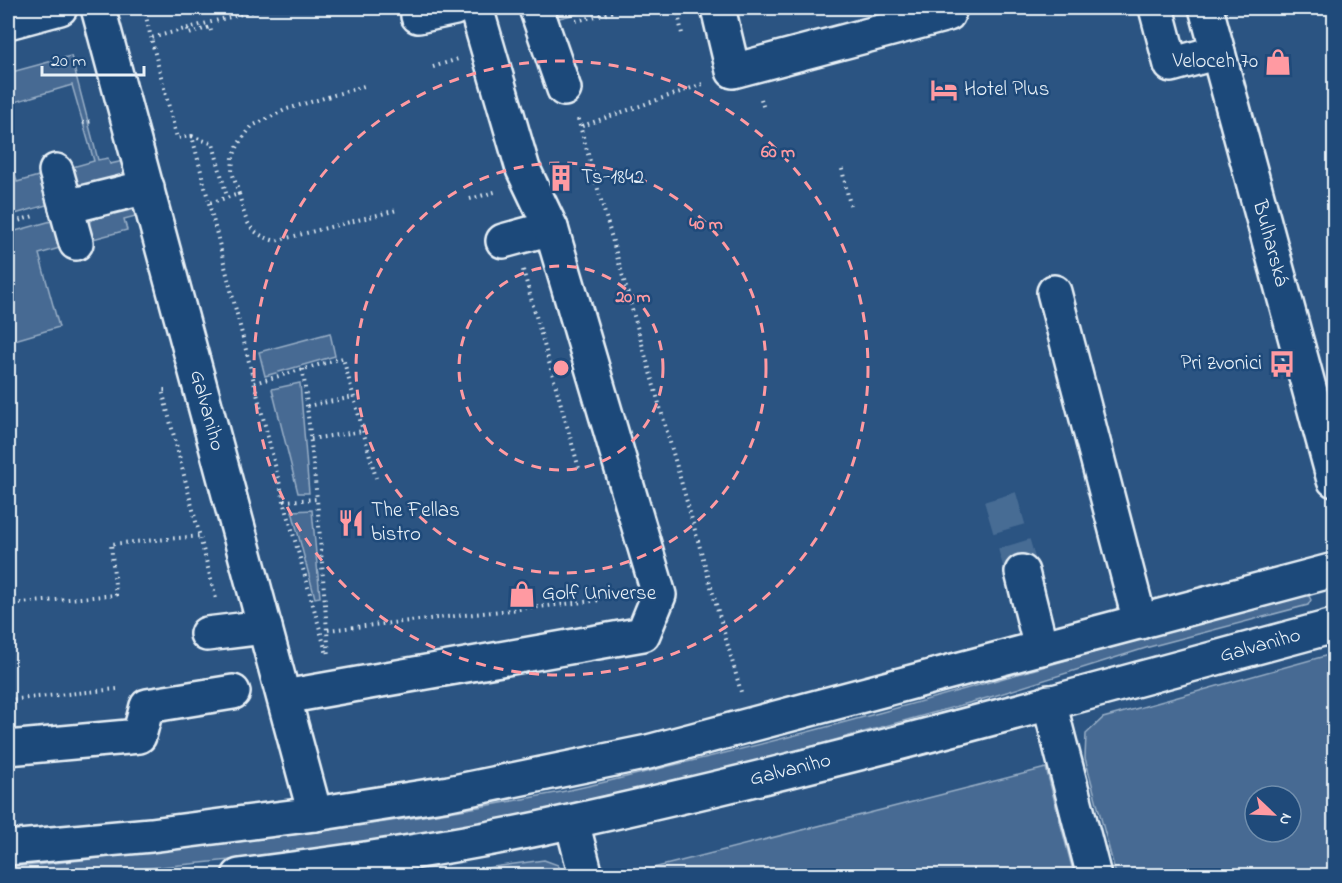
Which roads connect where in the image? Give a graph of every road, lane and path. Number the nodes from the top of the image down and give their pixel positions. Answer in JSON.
{"nodes":[{"id":1,"x":60,"y":8,"type":"edge"},
{"id":2,"x":98,"y":8,"type":"edge"},
{"id":3,"x":144,"y":8,"type":"edge"},
{"id":4,"x":264,"y":8,"type":"edge"},
{"id":5,"x":455,"y":8,"type":"edge"},
{"id":6,"x":476,"y":8,"type":"edge"},
{"id":7,"x":536,"y":8,"type":"edge"},
{"id":8,"x":677,"y":8,"type":"edge"},
{"id":9,"x":718,"y":8,"type":"edge"},
{"id":10,"x":950,"y":8,"type":"edge"},
{"id":11,"x":1156,"y":8,"type":"edge"},
{"id":12,"x":1206,"y":8,"type":"edge"},
{"id":13,"x":418,"y":16,"type":"dead end"},
{"id":14,"x":8,"y":22,"type":"edge"},
{"id":15,"x":188,"y":29,"type":"junction"},
{"id":16,"x":211,"y":31,"type":"dead end"},
{"id":17,"x":682,"y":34,"type":"dead end"},
{"id":18,"x":151,"y":38,"type":"junction"},
{"id":19,"x":1218,"y":52,"type":"junction"},
{"id":20,"x":459,"y":59,"type":"dead end"},
{"id":21,"x":433,"y":67,"type":"dead end"},
{"id":22,"x":733,"y":71,"type":"junction"},
{"id":23,"x":364,"y":86,"type":"dead end"},
{"id":24,"x":564,"y":88,"type":"joint"},
{"id":25,"x":94,"y":120,"type":"dead end"},
{"id":26,"x":83,"y":123,"type":"dead end"},
{"id":27,"x":582,"y":126,"type":"junction"},
{"id":28,"x":192,"y":136,"type":"junction"},
{"id":29,"x":842,"y":169,"type":"dead end"},
{"id":30,"x":56,"y":171,"type":"dead end"},
{"id":31,"x":147,"y":187,"type":"junction"},
{"id":32,"x":496,"y":191,"type":"dead end"},
{"id":33,"x":238,"y":194,"type":"junction"},
{"id":34,"x":227,"y":197,"type":"junction"},
{"id":35,"x":470,"y":200,"type":"dead end"},
{"id":36,"x":209,"y":203,"type":"junction"},
{"id":37,"x":850,"y":205,"type":"dead end"},
{"id":38,"x":66,"y":207,"type":"junction"},
{"id":39,"x":397,"y":210,"type":"dead end"},
{"id":40,"x":551,"y":228,"type":"junction"},
{"id":41,"x":503,"y":241,"type":"dead end"},
{"id":42,"x":76,"y":243,"type":"dead end"},
{"id":43,"x":1054,"y":292,"type":"dead end"},
{"id":44,"x":8,"y":363,"type":"edge"},
{"id":45,"x":303,"y":369,"type":"junction"},
{"id":46,"x":10,"y":372,"type":"dead end"},
{"id":47,"x":254,"y":383,"type":"junction"},
{"id":48,"x":354,"y":396,"type":"junction"},
{"id":49,"x":307,"y":406,"type":"junction"},
{"id":50,"x":363,"y":431,"type":"junction"},
{"id":51,"x":311,"y":439,"type":"junction"},
{"id":52,"x":376,"y":477,"type":"dead end"},
{"id":53,"x":1335,"y":480,"type":"edge"},
{"id":54,"x":317,"y":499,"type":"junction"},
{"id":55,"x":284,"y":501,"type":"junction"},
{"id":56,"x":201,"y":536,"type":"dead end"},
{"id":57,"x":1335,"y":570,"type":"edge"},
{"id":58,"x":1022,"y":572,"type":"tunnel mouth"},
{"id":59,"x":602,"y":600,"type":"dead end"},
{"id":60,"x":8,"y":604,"type":"edge"},
{"id":61,"x":1140,"y":622,"type":"junction"},
{"id":62,"x":1334,"y":626,"type":"edge"},
{"id":63,"x":265,"y":627,"type":"junction"},
{"id":64,"x":328,"y":630,"type":"junction"},
{"id":65,"x":207,"y":634,"type":"dead end"},
{"id":66,"x":1041,"y":648,"type":"junction"},
{"id":67,"x":233,"y":692,"type":"dead end"},
{"id":68,"x":284,"y":697,"type":"junction"},
{"id":69,"x":8,"y":699,"type":"edge"},
{"id":70,"x":1049,"y":702,"type":"junction"},
{"id":71,"x":147,"y":706,"type":"junction"},
{"id":72,"x":751,"y":726,"type":"junction"},
{"id":73,"x":8,"y":748,"type":"edge"},
{"id":74,"x":315,"y":814,"type":"junction"},
{"id":75,"x":572,"y":822,"type":"junction"},
{"id":76,"x":8,"y":848,"type":"edge"},
{"id":77,"x":239,"y":876,"type":"edge"},
{"id":78,"x":586,"y":876,"type":"edge"},
{"id":79,"x":1094,"y":876,"type":"edge"}],
"edges":[{"from":1,"to":14,"type":"street"},
{"from":2,"to":31,"type":"street","name":"Galvaniho"},
{"from":3,"to":18,"type":"path"},
{"from":4,"to":15,"type":"path"},
{"from":5,"to":13,"type":"street"},
{"from":6,"to":40,"type":"street"},
{"from":7,"to":24,"type":"street"},
{"from":8,"to":17,"type":"path"},
{"from":9,"to":22,"type":"street"},
{"from":10,"to":22,"type":"street"},
{"from":11,"to":19,"type":"street"},
{"from":12,"to":19,"type":"street","name":"Bulharská"},
{"from":15,"to":16,"type":"path"},
{"from":15,"to":18,"type":"path"},
{"from":18,"to":28,"type":"path"},
{"from":19,"to":53,"type":"street","name":"Bulharská"},
{"from":20,"to":21,"type":"path"},
{"from":22,"to":27,"type":"path"},
{"from":23,"to":33,"type":"path"},
{"from":24,"to":27,"type":"path"},
{"from":25,"to":26,"type":"path"},
{"from":27,"to":72,"type":"path"},
{"from":28,"to":34,"type":"path"},
{"from":28,"to":36,"type":"path"},
{"from":29,"to":37,"type":"path"},
{"from":30,"to":38,"type":"street"},
{"from":31,"to":38,"type":"street"},
{"from":31,"to":63,"type":"street","name":"Galvaniho"},
{"from":32,"to":35,"type":"path"},
{"from":33,"to":34,"type":"path"},
{"from":33,"to":39,"type":"path"},
{"from":34,"to":36,"type":"path"},
{"from":36,"to":47,"type":"path"},
{"from":38,"to":42,"type":"street"},
{"from":40,"to":41,"type":"street"},
{"from":40,"to":68,"type":"street"},
{"from":43,"to":61,"type":"street"},
{"from":44,"to":46,"type":"path"},
{"from":45,"to":47,"type":"path"},
{"from":45,"to":48,"type":"path"},
{"from":45,"to":49,"type":"path"},
{"from":47,"to":55,"type":"path"},
{"from":48,"to":49,"type":"path"},
{"from":48,"to":50,"type":"path"},
{"from":49,"to":51,"type":"path"},
{"from":50,"to":51,"type":"path"},
{"from":50,"to":52,"type":"path"},
{"from":51,"to":54,"type":"path"},
{"from":54,"to":55,"type":"path"},
{"from":54,"to":64,"type":"path"},
{"from":55,"to":64,"type":"path"},
{"from":56,"to":60,"type":"path"},
{"from":57,"to":61,"type":"street"},
{"from":58,"to":66,"type":"street"},
{"from":59,"to":64,"type":"path"},
{"from":61,"to":66,"type":"street"},
{"from":62,"to":70,"type":"street","name":"Galvaniho"},
{"from":63,"to":65,"type":"street"},
{"from":63,"to":68,"type":"street","name":"Galvaniho"},
{"from":66,"to":72,"type":"street"},
{"from":67,"to":71,"type":"street"},
{"from":68,"to":74,"type":"street","name":"Galvaniho"},
{"from":69,"to":71,"type":"path"},
{"from":70,"to":75,"type":"street","name":"Galvaniho"},
{"from":70,"to":79,"type":"street"},
{"from":71,"to":73,"type":"street"},
{"from":72,"to":74,"type":"street"},
{"from":74,"to":76,"type":"street"},
{"from":75,"to":77,"type":"street","name":"Galvaniho"},
{"from":75,"to":78,"type":"street"}]}
